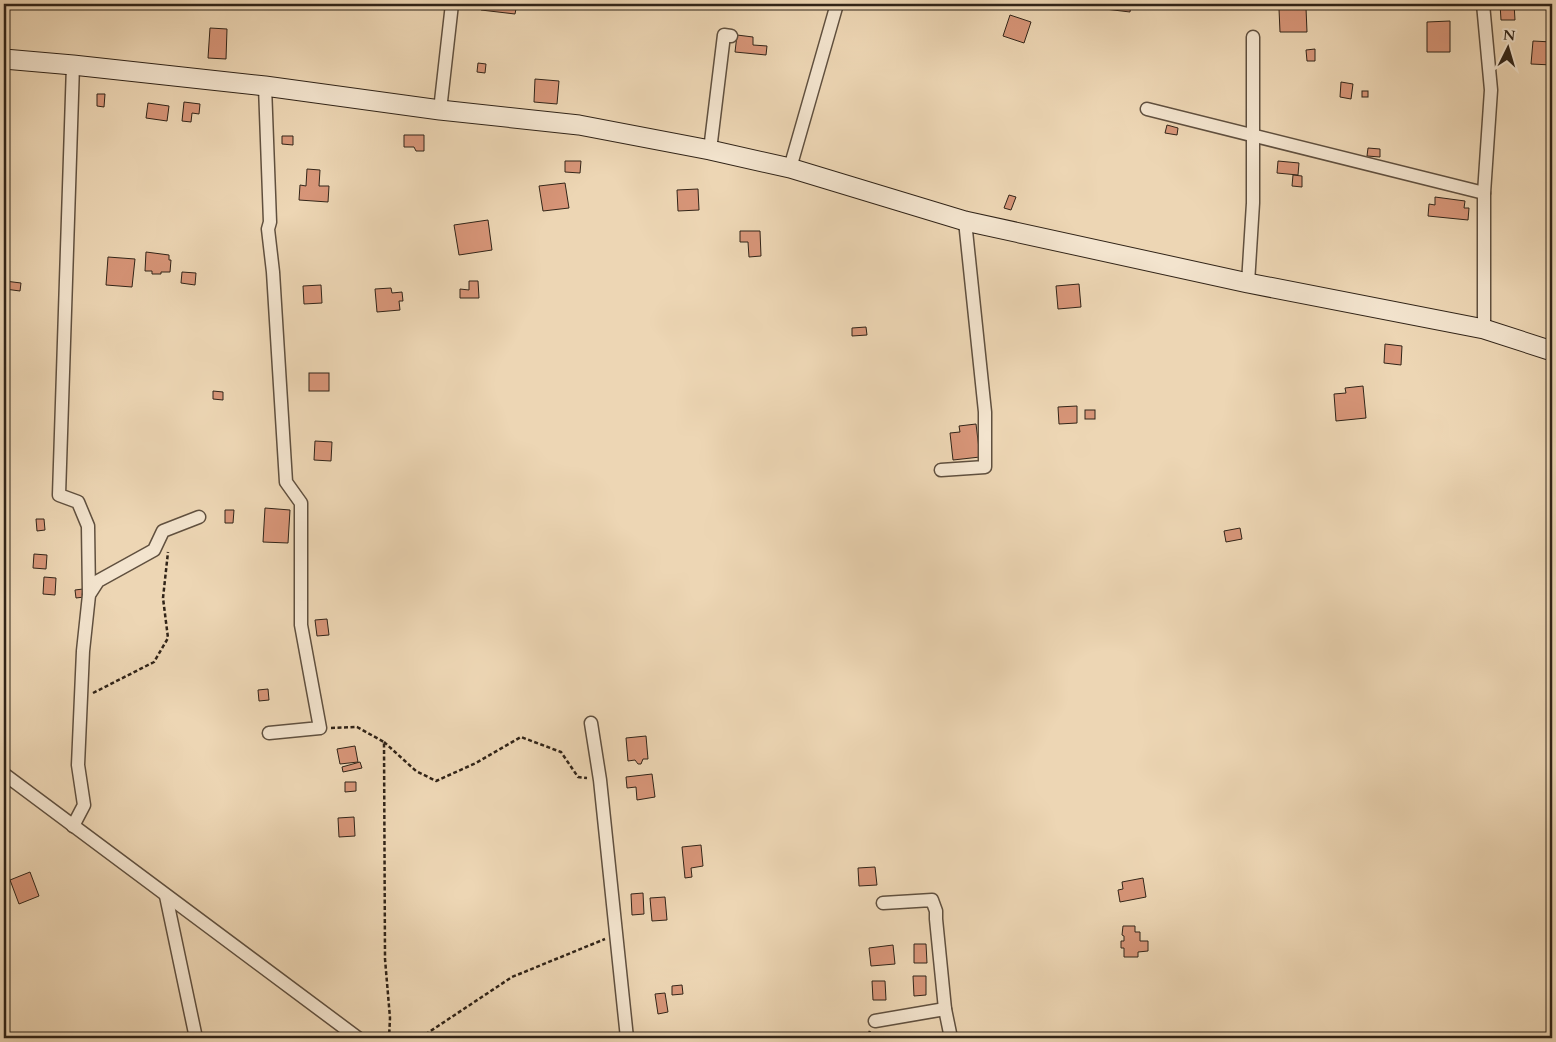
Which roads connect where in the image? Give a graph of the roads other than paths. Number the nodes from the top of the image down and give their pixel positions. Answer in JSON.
{"nodes":[{"id":1,"x":452,"y":4,"type":"edge"},
{"id":2,"x":837,"y":4,"type":"edge"},
{"id":3,"x":1483,"y":4,"type":"edge"},
{"id":4,"x":731,"y":36,"type":"dead end"},
{"id":5,"x":1253,"y":37,"type":"dead end"},
{"id":6,"x":4,"y":59,"type":"edge"},
{"id":7,"x":74,"y":65,"type":"junction"},
{"id":8,"x":265,"y":86,"type":"junction"},
{"id":9,"x":1147,"y":109,"type":"dead end"},
{"id":10,"x":440,"y":110,"type":"junction"},
{"id":11,"x":1254,"y":135,"type":"junction"},
{"id":12,"x":710,"y":150,"type":"junction"},
{"id":13,"x":790,"y":168,"type":"junction"},
{"id":14,"x":1484,"y":193,"type":"junction"},
{"id":15,"x":965,"y":221,"type":"junction"},
{"id":16,"x":1248,"y":283,"type":"junction"},
{"id":17,"x":1484,"y":329,"type":"junction"},
{"id":18,"x":1552,"y":351,"type":"edge"},
{"id":19,"x":941,"y":470,"type":"dead end"},
{"id":20,"x":199,"y":517,"type":"dead end"},
{"id":21,"x":89,"y":595,"type":"junction"},
{"id":22,"x":591,"y":723,"type":"dead end"},
{"id":23,"x":269,"y":733,"type":"dead end"},
{"id":24,"x":4,"y":774,"type":"edge"},
{"id":25,"x":73,"y":826,"type":"junction"},
{"id":26,"x":166,"y":896,"type":"junction"},
{"id":27,"x":883,"y":903,"type":"dead end"},
{"id":28,"x":945,"y":1009,"type":"junction"},
{"id":29,"x":875,"y":1021,"type":"dead end"},
{"id":30,"x":196,"y":1038,"type":"edge"},
{"id":31,"x":358,"y":1038,"type":"edge"},
{"id":32,"x":627,"y":1038,"type":"edge"},
{"id":33,"x":951,"y":1038,"type":"edge"}],
"edges":[{"from":1,"to":10,"type":"street"},
{"from":2,"to":13,"type":"street"},
{"from":3,"to":14,"type":"street"},
{"from":4,"to":12,"type":"street"},
{"from":5,"to":11,"type":"street"},
{"from":6,"to":7,"type":"main road"},
{"from":7,"to":8,"type":"main road"},
{"from":7,"to":21,"type":"street"},
{"from":8,"to":10,"type":"main road"},
{"from":8,"to":23,"type":"street"},
{"from":9,"to":11,"type":"street"},
{"from":10,"to":12,"type":"main road"},
{"from":11,"to":14,"type":"street"},
{"from":11,"to":16,"type":"street"},
{"from":12,"to":13,"type":"main road"},
{"from":13,"to":15,"type":"main road"},
{"from":14,"to":17,"type":"street"},
{"from":15,"to":16,"type":"main road"},
{"from":15,"to":19,"type":"street"},
{"from":16,"to":17,"type":"main road"},
{"from":17,"to":18,"type":"main road"},
{"from":20,"to":21,"type":"street"},
{"from":21,"to":25,"type":"street"},
{"from":22,"to":32,"type":"street"},
{"from":24,"to":25,"type":"street"},
{"from":25,"to":26,"type":"street"},
{"from":26,"to":30,"type":"street"},
{"from":26,"to":31,"type":"street"},
{"from":27,"to":28,"type":"street"},
{"from":28,"to":29,"type":"street"},
{"from":28,"to":33,"type":"street"}]}
